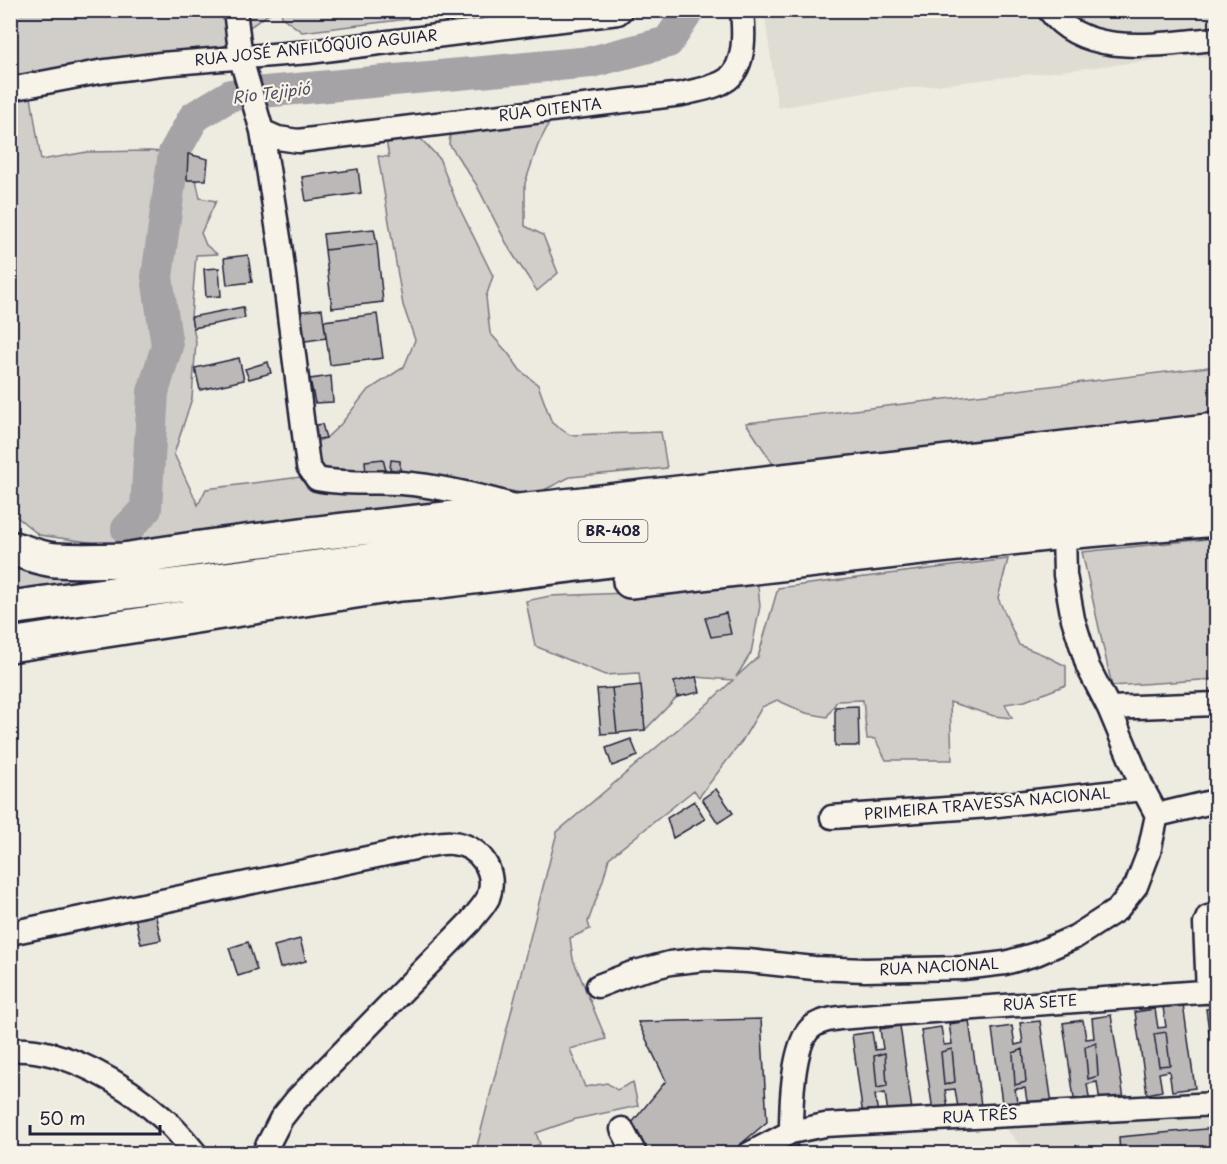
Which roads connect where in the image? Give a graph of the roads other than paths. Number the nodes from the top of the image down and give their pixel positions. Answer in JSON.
{"nodes":[{"id":1,"x":236,"y":10,"type":"edge"},
{"id":2,"x":621,"y":10,"type":"edge"},
{"id":3,"x":742,"y":10,"type":"edge"},
{"id":4,"x":1049,"y":10,"type":"edge"},
{"id":5,"x":1216,"y":39,"type":"edge"},
{"id":6,"x":244,"y":67,"type":"junction"},
{"id":7,"x":10,"y":89,"type":"edge"},
{"id":8,"x":262,"y":131,"type":"junction"},
{"id":9,"x":1216,"y":430,"type":"edge"},
{"id":10,"x":1216,"y":460,"type":"edge"},
{"id":11,"x":1216,"y":490,"type":"edge"},
{"id":12,"x":528,"y":510,"type":"junction"},
{"id":13,"x":1216,"y":519,"type":"edge"},
{"id":14,"x":1064,"y":532,"type":"junction"},
{"id":15,"x":14,"y":546,"type":"edge"},
{"id":16,"x":124,"y":560,"type":"junction"},
{"id":17,"x":274,"y":571,"type":"junction"},
{"id":18,"x":440,"y":581,"type":"junction"},
{"id":19,"x":10,"y":608,"type":"edge"},
{"id":20,"x":10,"y":645,"type":"edge"},
{"id":21,"x":1216,"y":704,"type":"edge"},
{"id":22,"x":1109,"y":708,"type":"junction"},
{"id":23,"x":1143,"y":789,"type":"junction"},
{"id":24,"x":1216,"y":801,"type":"edge"},
{"id":25,"x":1157,"y":815,"type":"junction"},
{"id":26,"x":832,"y":818,"type":"dead end"},
{"id":27,"x":1216,"y":915,"type":"edge"},
{"id":28,"x":10,"y":933,"type":"edge"},
{"id":29,"x":598,"y":986,"type":"dead end"},
{"id":30,"x":1212,"y":991,"type":"edge"},
{"id":31,"x":10,"y":1050,"type":"edge"},
{"id":32,"x":1216,"y":1104,"type":"edge"},
{"id":33,"x":622,"y":1128,"type":"dead end"},
{"id":34,"x":791,"y":1132,"type":"junction"},
{"id":35,"x":196,"y":1154,"type":"edge"},
{"id":36,"x":263,"y":1154,"type":"edge"},
{"id":37,"x":635,"y":1154,"type":"edge"},
{"id":38,"x":749,"y":1154,"type":"edge"}],
"edges":[{"from":1,"to":6,"type":"street"},
{"from":2,"to":6,"type":"street","name":"RUA JOSÉ ANFILÓQUIO AGUIAR"},
{"from":3,"to":8,"type":"street","name":"RUA OITENTA"},
{"from":4,"to":5,"type":"street"},
{"from":6,"to":7,"type":"street","name":"RUA JOSÉ ANFILÓQUIO AGUIAR"},
{"from":6,"to":8,"type":"street"},
{"from":8,"to":12,"type":"street"},
{"from":9,"to":12,"type":"highway"},
{"from":10,"to":17,"type":"highway","number":"BR-408"},
{"from":11,"to":18,"type":"highway","number":"BR-408"},
{"from":12,"to":16,"type":"highway"},
{"from":13,"to":14,"type":"highway"},
{"from":14,"to":18,"type":"highway"},
{"from":14,"to":22,"type":"street"},
{"from":15,"to":16,"type":"highway"},
{"from":16,"to":17,"type":"highway"},
{"from":17,"to":19,"type":"highway","number":"BR-408"},
{"from":18,"to":20,"type":"highway","number":"BR-408"},
{"from":21,"to":22,"type":"street"},
{"from":22,"to":23,"type":"street"},
{"from":23,"to":25,"type":"street"},
{"from":23,"to":26,"type":"street","name":"PRIMEIRA TRAVESSA NACIONAL"},
{"from":24,"to":25,"type":"street"},
{"from":25,"to":29,"type":"street","name":"RUA NACIONAL"},
{"from":27,"to":30,"type":"street"},
{"from":28,"to":36,"type":"street"},
{"from":30,"to":34,"type":"street","name":"RUA SETE"},
{"from":31,"to":35,"type":"street"},
{"from":32,"to":34,"type":"street","name":"RUA TRÊS"},
{"from":33,"to":37,"type":"street"},
{"from":34,"to":38,"type":"street","name":"RUA TRÊS"}]}
